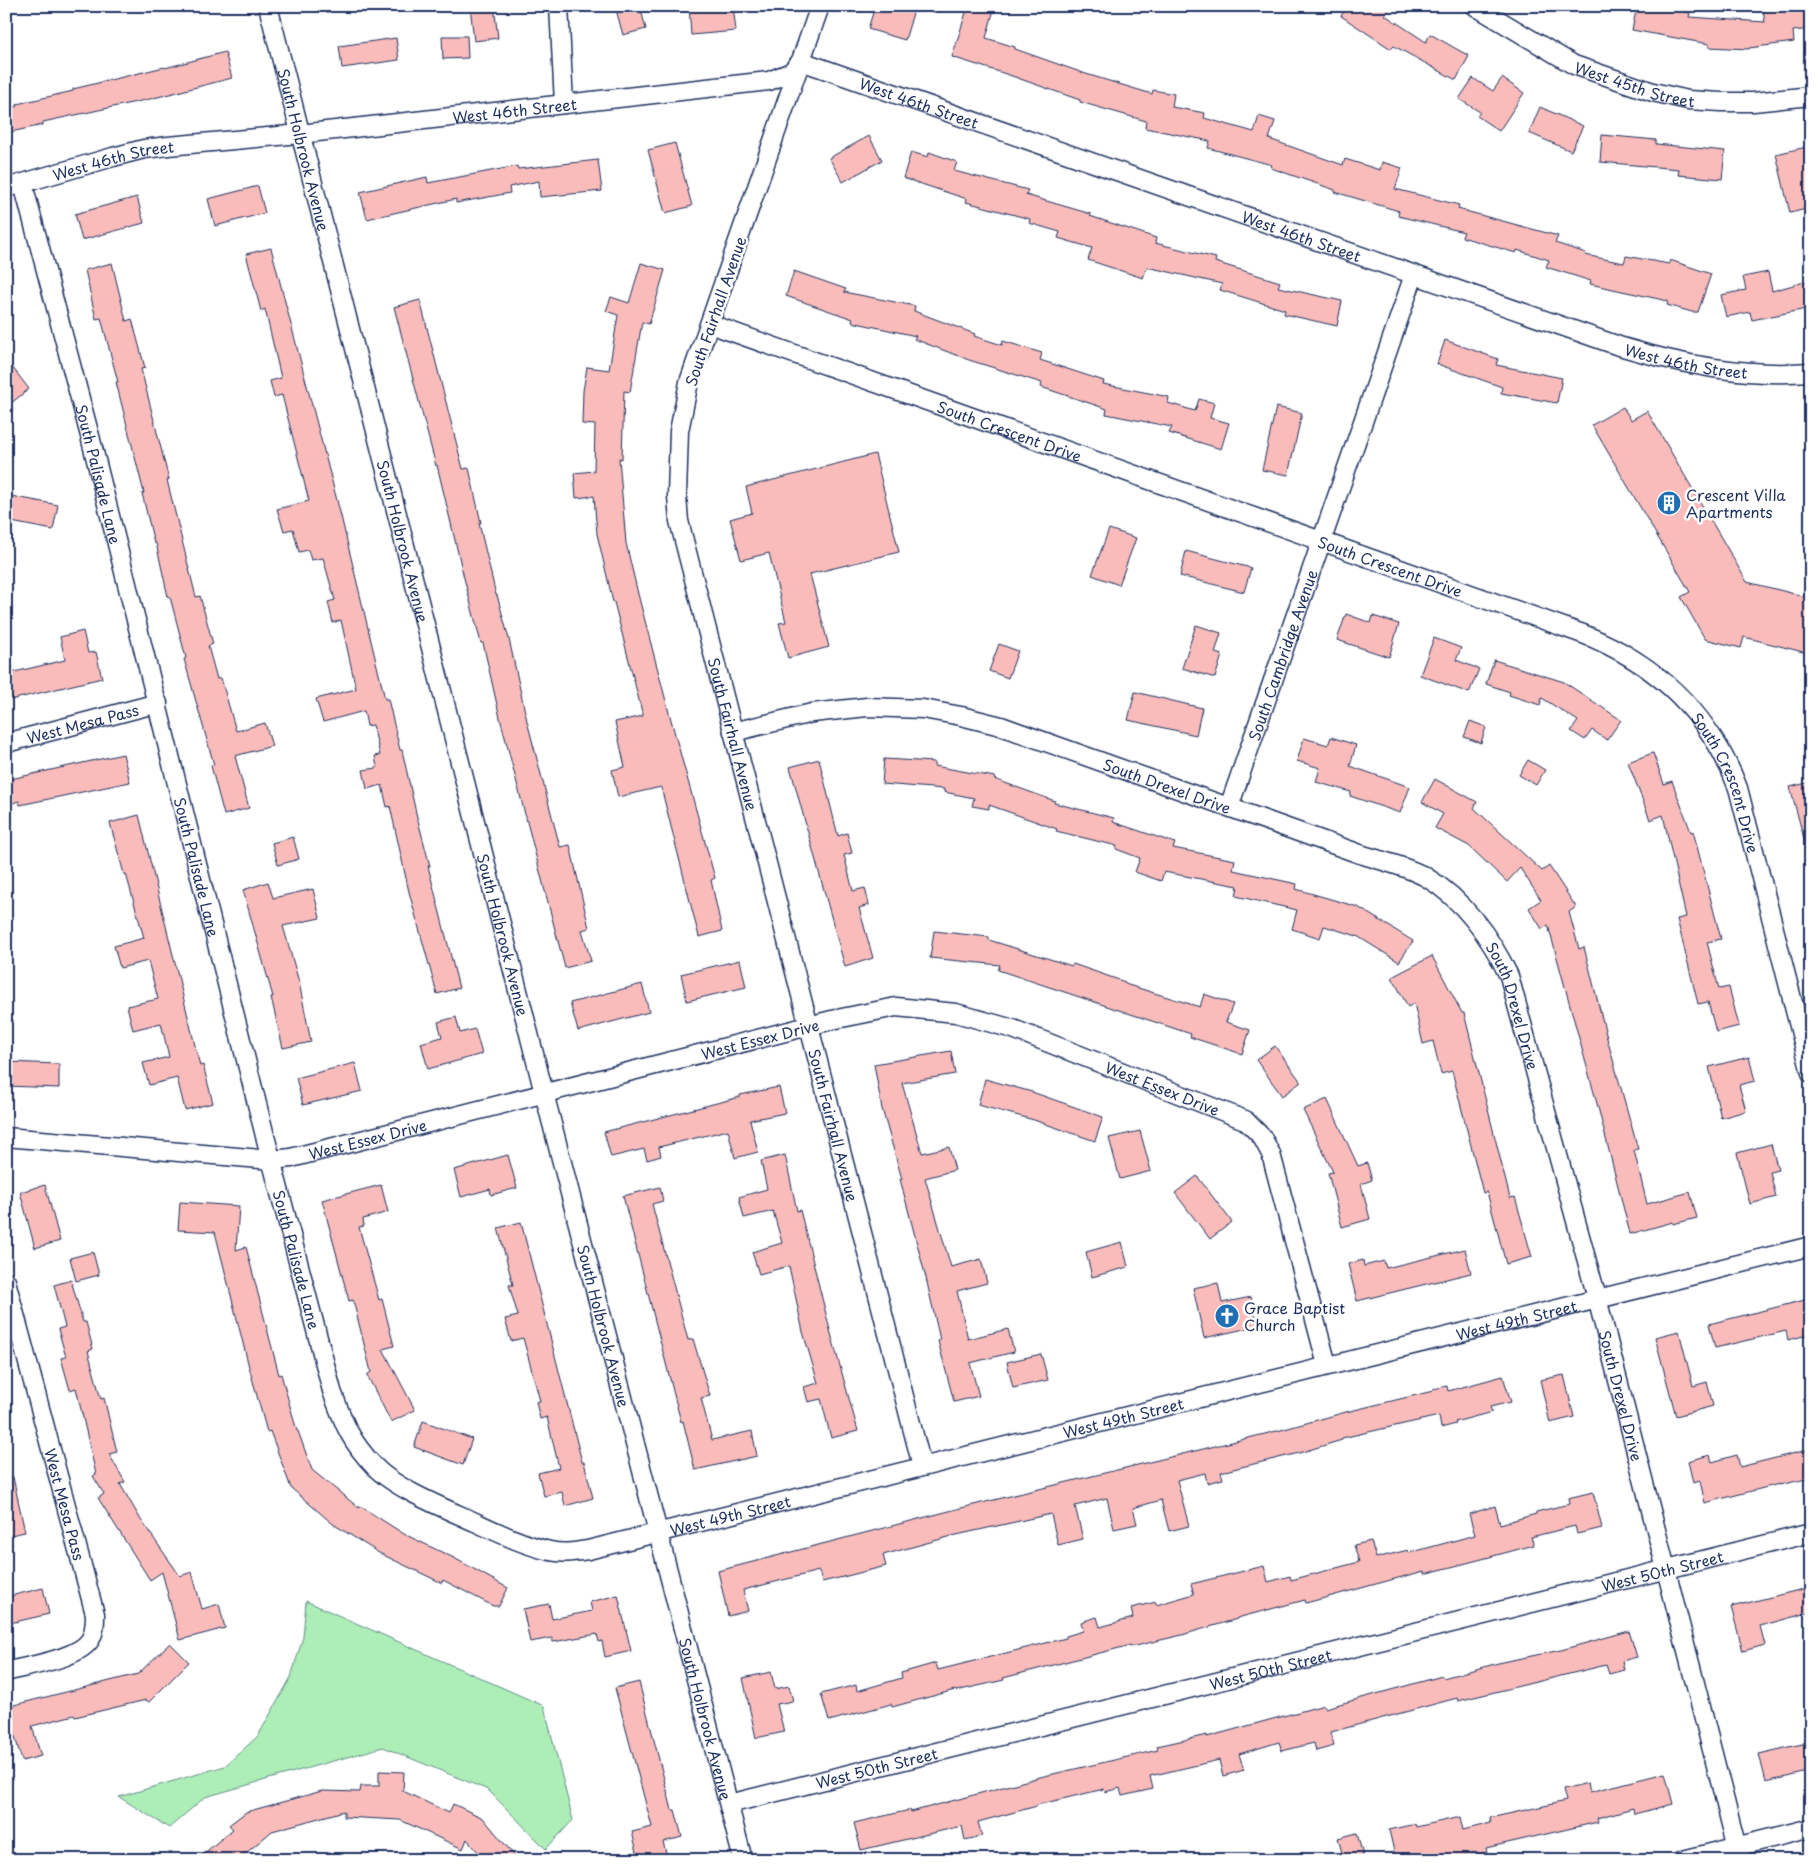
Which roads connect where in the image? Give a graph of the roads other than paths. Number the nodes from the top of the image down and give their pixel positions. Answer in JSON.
{"nodes":[{"id":1,"x":268,"y":6,"type":"edge"},
{"id":2,"x":559,"y":6,"type":"edge"},
{"id":3,"x":820,"y":6,"type":"edge"},
{"id":4,"x":1481,"y":8,"type":"edge"},
{"id":5,"x":801,"y":61,"type":"junction"},
{"id":6,"x":1811,"y":96,"type":"edge"},
{"id":7,"x":564,"y":104,"type":"junction"},
{"id":8,"x":300,"y":134,"type":"junction"},
{"id":9,"x":15,"y":186,"type":"edge"},
{"id":10,"x":1414,"y":276,"type":"junction"},
{"id":11,"x":710,"y":324,"type":"junction"},
{"id":12,"x":1811,"y":372,"type":"edge"},
{"id":13,"x":1322,"y":543,"type":"junction"},
{"id":14,"x":158,"y":703,"type":"junction"},
{"id":15,"x":733,"y":732,"type":"junction"},
{"id":16,"x":6,"y":743,"type":"edge"},
{"id":17,"x":1228,"y":807,"type":"junction"},
{"id":18,"x":809,"y":1025,"type":"junction"},
{"id":19,"x":1811,"y":1073,"type":"edge"},
{"id":20,"x":544,"y":1093,"type":"junction"},
{"id":21,"x":6,"y":1137,"type":"edge"},
{"id":22,"x":272,"y":1160,"type":"junction"},
{"id":23,"x":1811,"y":1246,"type":"edge"},
{"id":24,"x":6,"y":1281,"type":"edge"},
{"id":25,"x":1597,"y":1298,"type":"junction"},
{"id":26,"x":1327,"y":1366,"type":"junction"},
{"id":27,"x":922,"y":1466,"type":"junction"},
{"id":28,"x":440,"y":1506,"type":"joint"},
{"id":29,"x":658,"y":1533,"type":"junction"},
{"id":30,"x":1811,"y":1533,"type":"edge"},
{"id":31,"x":1666,"y":1569,"type":"junction"},
{"id":32,"x":6,"y":1672,"type":"edge"},
{"id":33,"x":729,"y":1804,"type":"junction"},
{"id":34,"x":1811,"y":1828,"type":"edge"},
{"id":35,"x":1739,"y":1853,"type":"edge"},
{"id":36,"x":743,"y":1860,"type":"edge"},
{"id":37,"x":1682,"y":1860,"type":"edge"}],
"edges":[{"from":1,"to":8,"type":"street","name":"South Holbrook Avenue"},
{"from":2,"to":7,"type":"street"},
{"from":3,"to":5,"type":"street","name":"South Fairhall Avenue"},
{"from":4,"to":6,"type":"street","name":"West 45th Street"},
{"from":5,"to":7,"type":"street","name":"West 46th Street"},
{"from":5,"to":10,"type":"street","name":"West 46th Street"},
{"from":5,"to":11,"type":"street","name":"South Fairhall Avenue"},
{"from":7,"to":8,"type":"street","name":"West 46th Street"},
{"from":8,"to":9,"type":"street","name":"West 46th Street"},
{"from":8,"to":20,"type":"street","name":"South Holbrook Avenue"},
{"from":9,"to":14,"type":"street","name":"South Palisade Lane"},
{"from":10,"to":12,"type":"street","name":"West 46th Street"},
{"from":10,"to":13,"type":"street","name":"South Cambridge Avenue"},
{"from":11,"to":13,"type":"street","name":"South Crescent Drive"},
{"from":11,"to":15,"type":"street","name":"South Fairhall Avenue"},
{"from":13,"to":17,"type":"street","name":"South Cambridge Avenue"},
{"from":13,"to":19,"type":"street","name":"South Crescent Drive"},
{"from":14,"to":16,"type":"street","name":"West Mesa Pass"},
{"from":14,"to":22,"type":"street","name":"South Palisade Lane"},
{"from":15,"to":17,"type":"street","name":"South Drexel Drive"},
{"from":15,"to":18,"type":"street","name":"South Fairhall Avenue"},
{"from":17,"to":25,"type":"street","name":"South Drexel Drive"},
{"from":18,"to":20,"type":"street","name":"West Essex Drive"},
{"from":18,"to":26,"type":"street","name":"West Essex Drive"},
{"from":18,"to":27,"type":"street","name":"South Fairhall Avenue"},
{"from":20,"to":22,"type":"street","name":"West Essex Drive"},
{"from":20,"to":29,"type":"street","name":"South Holbrook Avenue"},
{"from":21,"to":22,"type":"street","name":"West Essex Drive"},
{"from":22,"to":28,"type":"street","name":"South Palisade Lane"},
{"from":23,"to":25,"type":"street","name":"West 49th Street"},
{"from":24,"to":32,"type":"street","name":"West Mesa Pass"},
{"from":25,"to":26,"type":"street","name":"West 49th Street"},
{"from":25,"to":31,"type":"street","name":"South Drexel Drive"},
{"from":26,"to":27,"type":"street","name":"West 49th Street"},
{"from":27,"to":29,"type":"street","name":"West 49th Street"},
{"from":28,"to":29,"type":"street","name":"West 49th Street"},
{"from":29,"to":33,"type":"street","name":"South Holbrook Avenue"},
{"from":30,"to":31,"type":"street","name":"West 50th Street"},
{"from":31,"to":33,"type":"street","name":"West 50th Street"},
{"from":31,"to":35,"type":"street","name":"South Drexel Drive"},
{"from":33,"to":36,"type":"street","name":"South Holbrook Avenue"},
{"from":34,"to":35,"type":"street"},
{"from":35,"to":37,"type":"street"}]}
